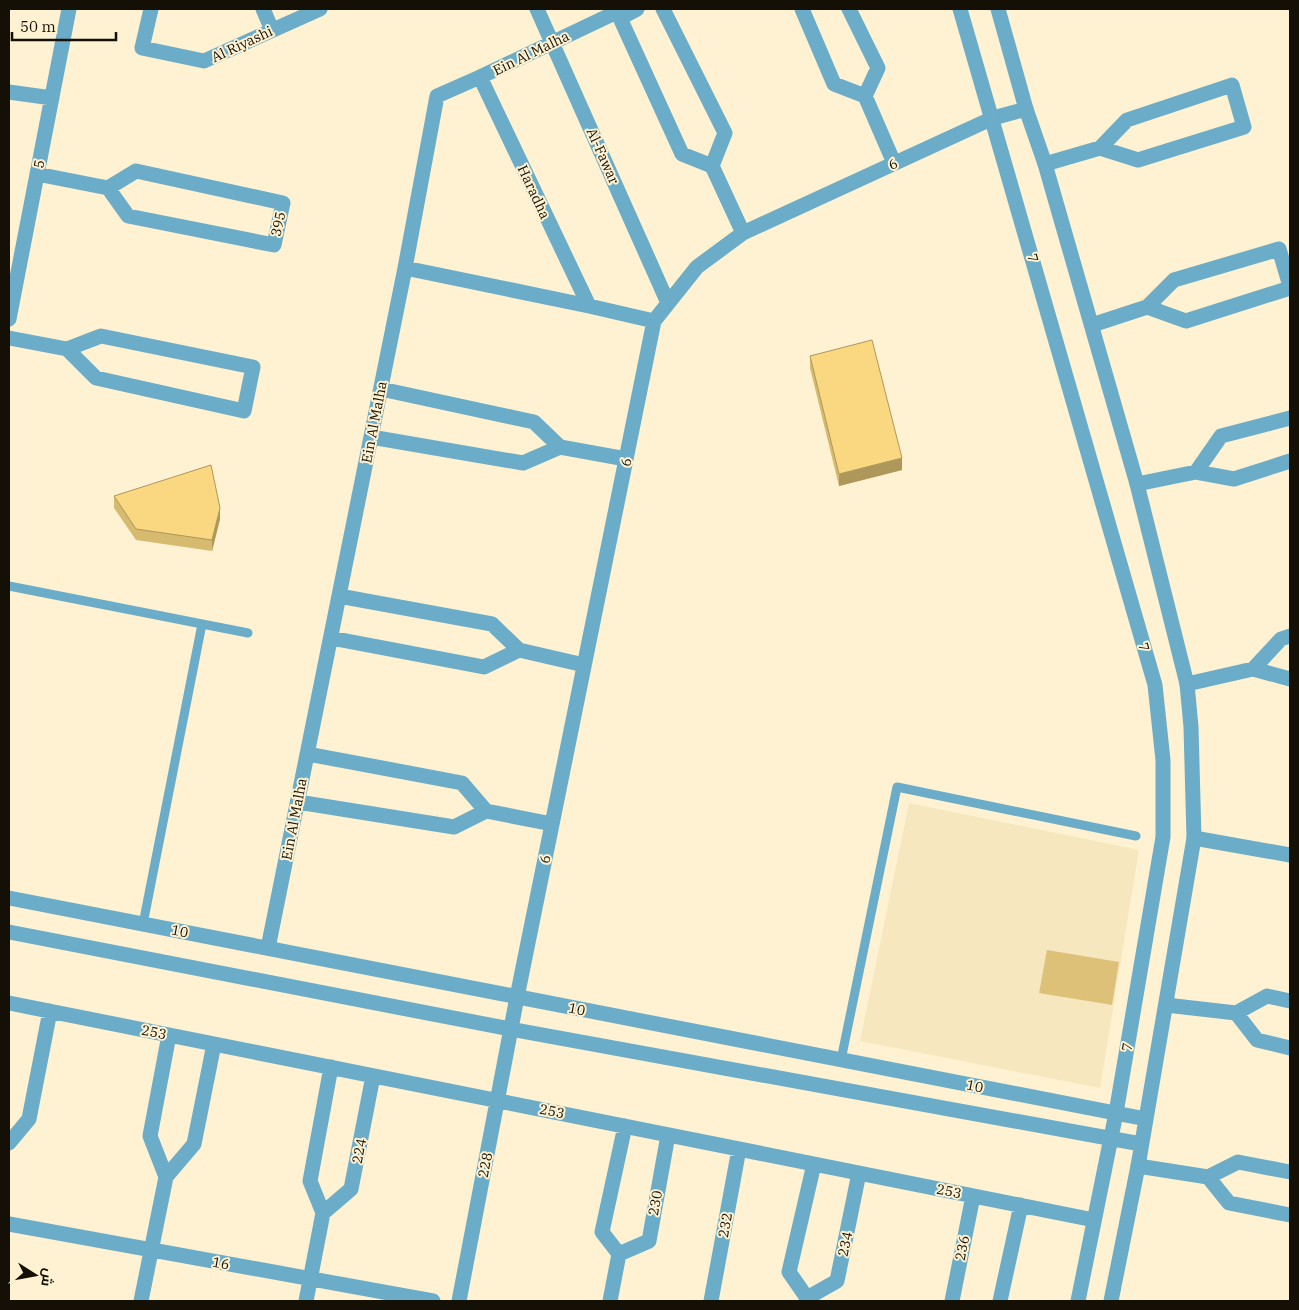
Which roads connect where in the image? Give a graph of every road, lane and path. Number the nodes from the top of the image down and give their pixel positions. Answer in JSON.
{"nodes":[{"id":1,"x":70,"y":9,"type":"edge"},
{"id":2,"x":151,"y":9,"type":"edge"},
{"id":3,"x":263,"y":9,"type":"edge"},
{"id":4,"x":320,"y":9,"type":"edge"},
{"id":5,"x":537,"y":9,"type":"edge"},
{"id":6,"x":623,"y":9,"type":"edge"},
{"id":7,"x":637,"y":9,"type":"edge"},
{"id":8,"x":663,"y":9,"type":"edge"},
{"id":9,"x":802,"y":9,"type":"edge"},
{"id":10,"x":850,"y":9,"type":"edge"},
{"id":11,"x":960,"y":9,"type":"edge"},
{"id":12,"x":998,"y":9,"type":"edge"},
{"id":13,"x":272,"y":30,"type":"junction"},
{"id":14,"x":552,"y":42,"type":"junction"},
{"id":15,"x":480,"y":77,"type":"junction"},
{"id":16,"x":9,"y":92,"type":"edge"},
{"id":17,"x":865,"y":96,"type":"junction"},
{"id":18,"x":52,"y":98,"type":"junction"},
{"id":19,"x":1026,"y":109,"type":"junction"},
{"id":20,"x":993,"y":118,"type":"junction"},
{"id":21,"x":1100,"y":148,"type":"junction"},
{"id":22,"x":894,"y":163,"type":"junction"},
{"id":23,"x":1045,"y":164,"type":"junction"},
{"id":24,"x":712,"y":166,"type":"junction"},
{"id":25,"x":37,"y":174,"type":"junction"},
{"id":26,"x":108,"y":188,"type":"junction"},
{"id":27,"x":743,"y":233,"type":"junction"},
{"id":28,"x":14,"y":260,"type":"edge"},
{"id":29,"x":405,"y":268,"type":"junction"},
{"id":30,"x":1290,"y":287,"type":"edge"},
{"id":31,"x":668,"y":303,"type":"junction"},
{"id":32,"x":589,"y":306,"type":"junction"},
{"id":33,"x":1147,"y":307,"type":"junction"},
{"id":34,"x":9,"y":319,"type":"edge"},
{"id":35,"x":654,"y":321,"type":"junction"},
{"id":36,"x":1092,"y":325,"type":"junction"},
{"id":37,"x":9,"y":338,"type":"edge"},
{"id":38,"x":68,"y":349,"type":"junction"},
{"id":39,"x":381,"y":389,"type":"junction"},
{"id":40,"x":1290,"y":418,"type":"edge"},
{"id":41,"x":371,"y":437,"type":"junction"},
{"id":42,"x":560,"y":447,"type":"junction"},
{"id":43,"x":626,"y":460,"type":"junction"},
{"id":44,"x":1290,"y":461,"type":"edge"},
{"id":45,"x":1196,"y":472,"type":"junction"},
{"id":46,"x":1137,"y":484,"type":"junction"},
{"id":47,"x":9,"y":586,"type":"edge"},
{"id":48,"x":339,"y":596,"type":"junction"},
{"id":49,"x":202,"y":624,"type":"junction"},
{"id":50,"x":248,"y":633,"type":"dead end"},
{"id":51,"x":1290,"y":636,"type":"edge"},
{"id":52,"x":331,"y":638,"type":"junction"},
{"id":53,"x":519,"y":650,"type":"junction"},
{"id":54,"x":584,"y":665,"type":"junction"},
{"id":55,"x":1253,"y":669,"type":"junction"},
{"id":56,"x":1290,"y":679,"type":"edge"},
{"id":57,"x":1187,"y":684,"type":"junction"},
{"id":58,"x":308,"y":754,"type":"junction"},
{"id":59,"x":298,"y":802,"type":"junction"},
{"id":60,"x":486,"y":811,"type":"junction"},
{"id":61,"x":552,"y":824,"type":"junction"},
{"id":62,"x":1136,"y":836,"type":"dead end"},
{"id":63,"x":1194,"y":838,"type":"junction"},
{"id":64,"x":1290,"y":855,"type":"edge"},
{"id":65,"x":9,"y":898,"type":"edge"},
{"id":66,"x":142,"y":924,"type":"junction"},
{"id":67,"x":9,"y":932,"type":"edge"},
{"id":68,"x":268,"y":948,"type":"junction"},
{"id":69,"x":517,"y":997,"type":"junction"},
{"id":70,"x":1290,"y":1001,"type":"edge"},
{"id":71,"x":9,"y":1003,"type":"edge"},
{"id":72,"x":1166,"y":1004,"type":"junction"},
{"id":73,"x":50,"y":1012,"type":"junction"},
{"id":74,"x":1236,"y":1013,"type":"junction"},
{"id":75,"x":510,"y":1029,"type":"junction"},
{"id":76,"x":170,"y":1035,"type":"junction"},
{"id":77,"x":214,"y":1044,"type":"junction"},
{"id":78,"x":1290,"y":1048,"type":"edge"},
{"id":79,"x":841,"y":1060,"type":"junction"},
{"id":80,"x":331,"y":1067,"type":"junction"},
{"id":81,"x":374,"y":1076,"type":"junction"},
{"id":82,"x":497,"y":1101,"type":"junction"},
{"id":83,"x":1116,"y":1113,"type":"junction"},
{"id":84,"x":1146,"y":1119,"type":"junction"},
{"id":85,"x":626,"y":1126,"type":"junction"},
{"id":86,"x":668,"y":1134,"type":"junction"},
{"id":87,"x":1110,"y":1138,"type":"junction"},
{"id":88,"x":9,"y":1143,"type":"edge"},
{"id":89,"x":1141,"y":1144,"type":"junction"},
{"id":90,"x":739,"y":1149,"type":"junction"},
{"id":91,"x":814,"y":1164,"type":"junction"},
{"id":92,"x":1138,"y":1166,"type":"junction"},
{"id":93,"x":1290,"y":1172,"type":"edge"},
{"id":94,"x":859,"y":1173,"type":"junction"},
{"id":95,"x":166,"y":1177,"type":"junction"},
{"id":96,"x":1208,"y":1177,"type":"junction"},
{"id":97,"x":973,"y":1196,"type":"junction"},
{"id":98,"x":1021,"y":1205,"type":"junction"},
{"id":99,"x":323,"y":1213,"type":"junction"},
{"id":100,"x":1290,"y":1215,"type":"edge"},
{"id":101,"x":1094,"y":1220,"type":"junction"},
{"id":102,"x":9,"y":1224,"type":"edge"},
{"id":103,"x":151,"y":1250,"type":"junction"},
{"id":104,"x":619,"y":1254,"type":"junction"},
{"id":105,"x":310,"y":1279,"type":"junction"},
{"id":106,"x":807,"y":1300,"type":"edge"},
{"id":107,"x":141,"y":1301,"type":"edge"},
{"id":108,"x":306,"y":1301,"type":"edge"},
{"id":109,"x":433,"y":1301,"type":"edge"},
{"id":110,"x":459,"y":1301,"type":"edge"},
{"id":111,"x":610,"y":1301,"type":"edge"},
{"id":112,"x":710,"y":1301,"type":"edge"},
{"id":113,"x":952,"y":1301,"type":"edge"},
{"id":114,"x":1000,"y":1301,"type":"edge"},
{"id":115,"x":1078,"y":1301,"type":"edge"},
{"id":116,"x":1111,"y":1301,"type":"edge"}],
"edges":[{"from":1,"to":18,"type":"street","name":"5"},
{"from":2,"to":13,"type":"street","name":"Al Riyashi"},
{"from":3,"to":13,"type":"street"},
{"from":4,"to":13,"type":"street","name":"Al Riyashi"},
{"from":5,"to":14,"type":"street","name":"Al-Fawar"},
{"from":6,"to":14,"type":"street","name":"Ein Al Malha"},
{"from":7,"to":24,"type":"street"},
{"from":8,"to":24,"type":"street"},
{"from":9,"to":17,"type":"street"},
{"from":10,"to":17,"type":"street"},
{"from":11,"to":20,"type":"street","name":"7"},
{"from":12,"to":19,"type":"street"},
{"from":14,"to":15,"type":"street","name":"Ein Al Malha"},
{"from":14,"to":31,"type":"street","name":"Al-Fawar"},
{"from":15,"to":29,"type":"street","name":"Ein Al Malha"},
{"from":15,"to":32,"type":"street","name":"Haradha"},
{"from":16,"to":18,"type":"street"},
{"from":17,"to":22,"type":"street"},
{"from":18,"to":25,"type":"street","name":"5"},
{"from":19,"to":20,"type":"street","name":"6"},
{"from":19,"to":23,"type":"street"},
{"from":20,"to":22,"type":"street","name":"6"},
{"from":20,"to":83,"type":"street","name":"7"},
{"from":21,"to":21,"type":"street"},
{"from":21,"to":23,"type":"street"},
{"from":22,"to":27,"type":"street","name":"6"},
{"from":23,"to":36,"type":"street"},
{"from":24,"to":27,"type":"street"},
{"from":25,"to":26,"type":"street"},
{"from":25,"to":28,"type":"street","name":"5"},
{"from":26,"to":26,"type":"street","name":"395"},
{"from":27,"to":31,"type":"street","name":"6"},
{"from":28,"to":34,"type":"street","name":"5"},
{"from":29,"to":32,"type":"street"},
{"from":29,"to":39,"type":"street","name":"Ein Al Malha"},
{"from":30,"to":33,"type":"street"},
{"from":30,"to":33,"type":"street"},
{"from":31,"to":35,"type":"street","name":"6"},
{"from":32,"to":35,"type":"street"},
{"from":33,"to":36,"type":"street"},
{"from":35,"to":43,"type":"street","name":"6"},
{"from":36,"to":46,"type":"street"},
{"from":37,"to":38,"type":"street"},
{"from":38,"to":38,"type":"street"},
{"from":39,"to":41,"type":"street","name":"Ein Al Malha"},
{"from":39,"to":42,"type":"street"},
{"from":40,"to":45,"type":"street"},
{"from":41,"to":42,"type":"street"},
{"from":41,"to":48,"type":"street","name":"Ein Al Malha"},
{"from":42,"to":43,"type":"street"},
{"from":43,"to":54,"type":"street","name":"6"},
{"from":44,"to":45,"type":"street"},
{"from":45,"to":46,"type":"street"},
{"from":46,"to":57,"type":"street"},
{"from":47,"to":49,"type":"lane"},
{"from":48,"to":52,"type":"street","name":"Ein Al Malha"},
{"from":48,"to":53,"type":"street"},
{"from":49,"to":50,"type":"lane"},
{"from":49,"to":66,"type":"lane"},
{"from":51,"to":55,"type":"street"},
{"from":52,"to":53,"type":"street"},
{"from":52,"to":58,"type":"street","name":"Ein Al Malha"},
{"from":53,"to":54,"type":"street"},
{"from":54,"to":61,"type":"street","name":"6"},
{"from":55,"to":56,"type":"street"},
{"from":55,"to":57,"type":"street"},
{"from":57,"to":63,"type":"street"},
{"from":58,"to":59,"type":"street","name":"Ein Al Malha"},
{"from":58,"to":60,"type":"street"},
{"from":59,"to":60,"type":"street"},
{"from":59,"to":68,"type":"street","name":"Ein Al Malha"},
{"from":60,"to":61,"type":"street"},
{"from":61,"to":69,"type":"street","name":"6"},
{"from":62,"to":79,"type":"lane"},
{"from":63,"to":64,"type":"street"},
{"from":63,"to":72,"type":"street"},
{"from":65,"to":66,"type":"street","name":"10"},
{"from":66,"to":68,"type":"street","name":"10"},
{"from":67,"to":75,"type":"street","name":"10"},
{"from":68,"to":69,"type":"street","name":"10"},
{"from":69,"to":75,"type":"street","name":"6"},
{"from":69,"to":79,"type":"street","name":"10"},
{"from":70,"to":74,"type":"street"},
{"from":71,"to":73,"type":"street","name":"253"},
{"from":72,"to":74,"type":"street"},
{"from":72,"to":84,"type":"street"},
{"from":73,"to":76,"type":"street","name":"253"},
{"from":73,"to":88,"type":"street"},
{"from":74,"to":78,"type":"street"},
{"from":75,"to":82,"type":"street","name":"228"},
{"from":75,"to":87,"type":"street","name":"10"},
{"from":76,"to":77,"type":"street","name":"253"},
{"from":76,"to":95,"type":"street"},
{"from":77,"to":80,"type":"street","name":"253"},
{"from":77,"to":95,"type":"street"},
{"from":79,"to":83,"type":"street","name":"10"},
{"from":80,"to":81,"type":"street","name":"253"},
{"from":80,"to":99,"type":"street"},
{"from":81,"to":82,"type":"street","name":"253"},
{"from":81,"to":99,"type":"street","name":"224"},
{"from":82,"to":85,"type":"street","name":"253"},
{"from":82,"to":110,"type":"street","name":"228"},
{"from":83,"to":84,"type":"street","name":"10"},
{"from":83,"to":87,"type":"street","name":"7"},
{"from":84,"to":89,"type":"street"},
{"from":85,"to":86,"type":"street","name":"253"},
{"from":85,"to":104,"type":"street"},
{"from":86,"to":90,"type":"street","name":"253"},
{"from":86,"to":104,"type":"street","name":"230"},
{"from":87,"to":89,"type":"street","name":"10"},
{"from":87,"to":101,"type":"street","name":"7"},
{"from":89,"to":92,"type":"street"},
{"from":90,"to":91,"type":"street","name":"253"},
{"from":90,"to":112,"type":"street","name":"232"},
{"from":91,"to":94,"type":"street","name":"253"},
{"from":91,"to":106,"type":"street","name":"234"},
{"from":92,"to":96,"type":"street"},
{"from":92,"to":116,"type":"street"},
{"from":93,"to":96,"type":"street"},
{"from":94,"to":97,"type":"street","name":"253"},
{"from":94,"to":106,"type":"street","name":"234"},
{"from":95,"to":103,"type":"street"},
{"from":96,"to":100,"type":"street"},
{"from":97,"to":98,"type":"street","name":"253"},
{"from":97,"to":113,"type":"street","name":"236"},
{"from":98,"to":101,"type":"street","name":"253"},
{"from":98,"to":114,"type":"street"},
{"from":99,"to":105,"type":"street"},
{"from":101,"to":115,"type":"street","name":"7"},
{"from":102,"to":103,"type":"street","name":"16"},
{"from":103,"to":105,"type":"street","name":"16"},
{"from":103,"to":107,"type":"street"},
{"from":104,"to":111,"type":"street"},
{"from":105,"to":108,"type":"street"},
{"from":105,"to":109,"type":"street","name":"16"}]}
